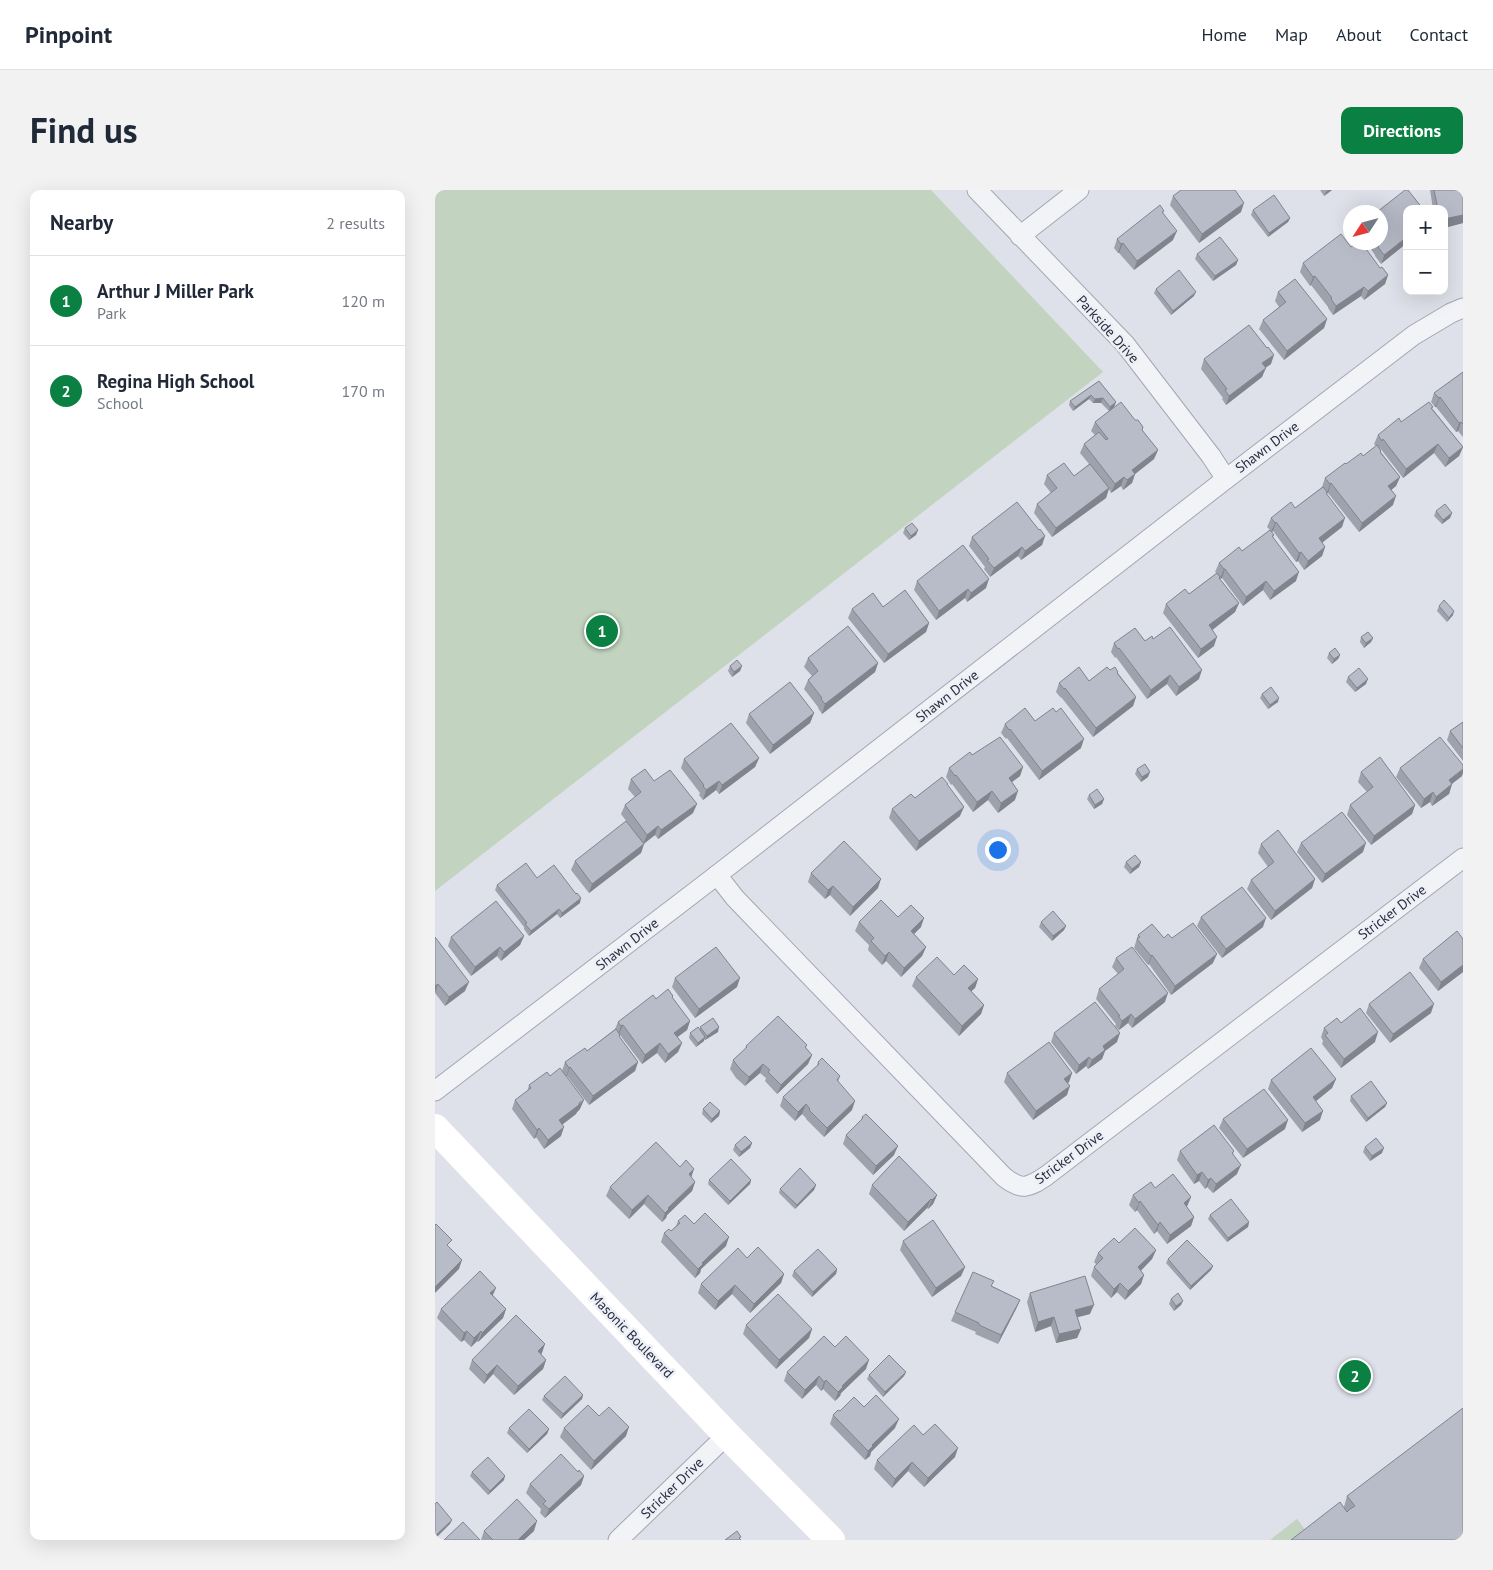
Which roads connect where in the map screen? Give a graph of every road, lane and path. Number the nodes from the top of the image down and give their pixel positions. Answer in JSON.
{"nodes":[{"id":1,"x":977,"y":190,"type":"edge"},
{"id":2,"x":1079,"y":190,"type":"edge"},
{"id":3,"x":1020,"y":236,"type":"junction"},
{"id":4,"x":1463,"y":308,"type":"edge"},
{"id":5,"x":1226,"y":479,"type":"junction"},
{"id":6,"x":1463,"y":858,"type":"edge"},
{"id":7,"x":717,"y":874,"type":"junction"},
{"id":8,"x":435,"y":1091,"type":"edge"},
{"id":9,"x":435,"y":1128,"type":"edge"},
{"id":10,"x":727,"y":1436,"type":"junction"},
{"id":11,"x":617,"y":1540,"type":"edge"},
{"id":12,"x":831,"y":1540,"type":"edge"}],
"edges":[{"from":1,"to":3,"type":"street","name":"Parkside Drive"},
{"from":2,"to":3,"type":"street"},
{"from":3,"to":5,"type":"street","name":"Parkside Drive"},
{"from":4,"to":5,"type":"street","name":"Shawn Drive"},
{"from":5,"to":7,"type":"street","name":"Shawn Drive"},
{"from":6,"to":7,"type":"street","name":"Stricker Drive"},
{"from":7,"to":8,"type":"street","name":"Shawn Drive"},
{"from":9,"to":10,"type":"street","name":"Masonic Boulevard"},
{"from":10,"to":11,"type":"street","name":"Stricker Drive"},
{"from":10,"to":12,"type":"street","name":"Masonic Boulevard"}]}
